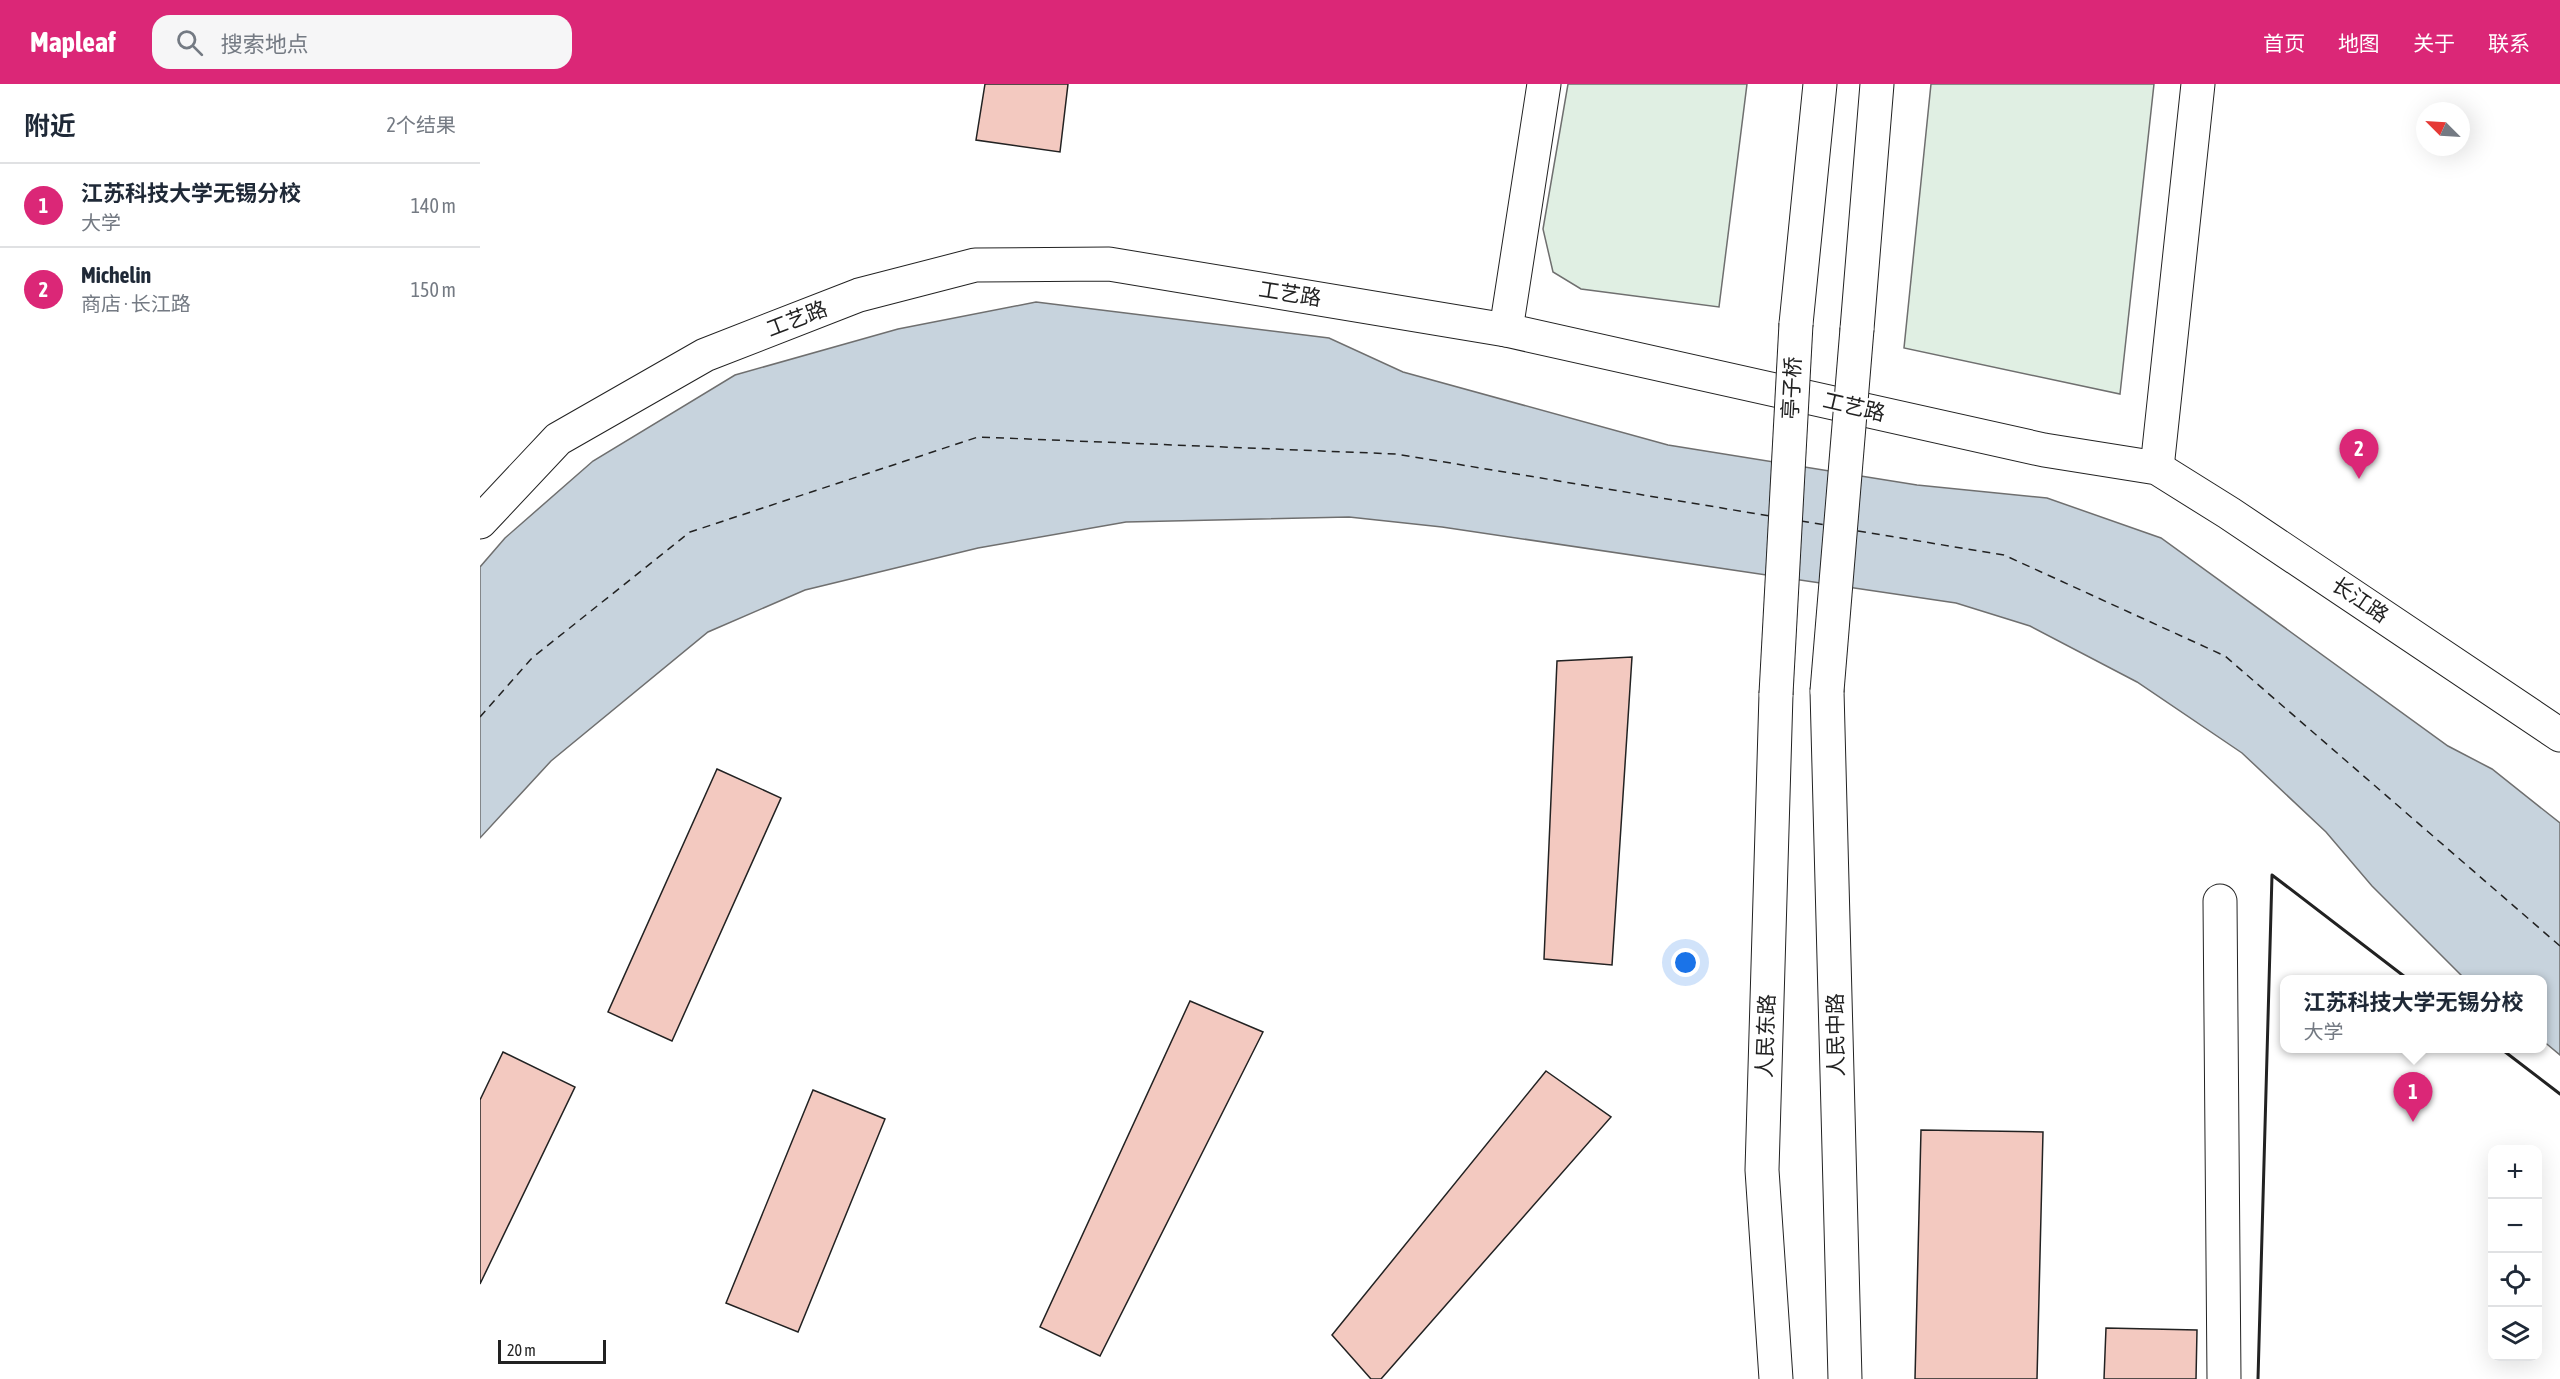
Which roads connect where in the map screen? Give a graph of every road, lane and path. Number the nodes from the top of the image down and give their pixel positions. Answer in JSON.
{"nodes":[{"id":1,"x":1544,"y":84,"type":"edge"},
{"id":2,"x":1820,"y":84,"type":"edge"},
{"id":3,"x":1877,"y":84,"type":"edge"},
{"id":4,"x":2198,"y":84,"type":"edge"},
{"id":5,"x":1506,"y":330,"type":"junction"},
{"id":6,"x":2157,"y":468,"type":"junction"},
{"id":7,"x":480,"y":522,"type":"edge"},
{"id":8,"x":1776,"y":694,"type":"joint"},
{"id":9,"x":2560,"y":735,"type":"edge"},
{"id":10,"x":2220,"y":902,"type":"dead end"},
{"id":11,"x":1776,"y":1379,"type":"edge"},
{"id":12,"x":1845,"y":1379,"type":"edge"},
{"id":13,"x":2224,"y":1379,"type":"edge"}],
"edges":[{"from":1,"to":5,"type":"street"},
{"from":2,"to":8,"type":"street","name":"亭子桥","bridge":true},
{"from":3,"to":12,"type":"street","name":"人民中路","bridge":true},
{"from":4,"to":6,"type":"street"},
{"from":5,"to":6,"type":"street","name":"工艺路"},
{"from":5,"to":7,"type":"street","name":"工艺路"},
{"from":6,"to":9,"type":"street","name":"长江路"},
{"from":8,"to":11,"type":"street","name":"人民东路"},
{"from":10,"to":13,"type":"street"}]}
